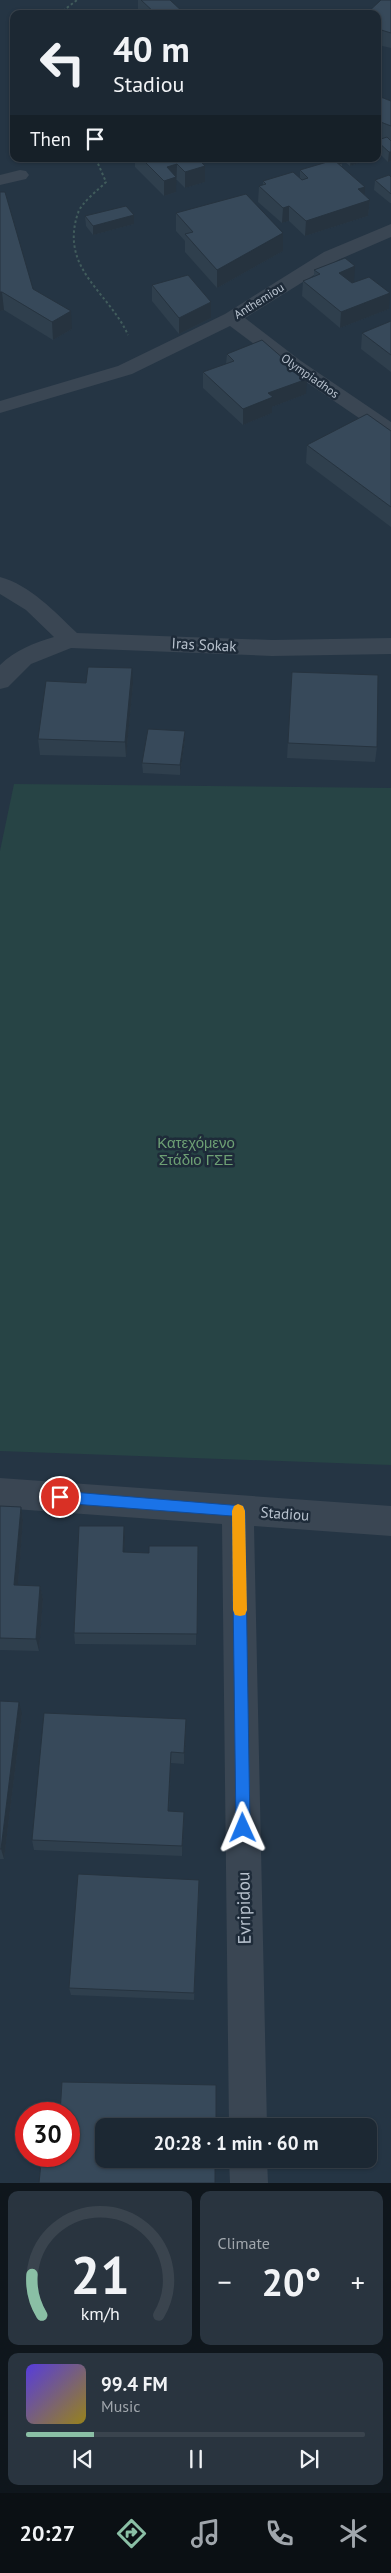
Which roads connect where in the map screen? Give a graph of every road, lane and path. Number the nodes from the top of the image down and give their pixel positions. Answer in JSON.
{"nodes":[{"id":1,"x":77,"y":0,"type":"edge"},
{"id":2,"x":64,"y":10,"type":"edge"},
{"id":3,"x":97,"y":162,"type":"edge"},
{"id":4,"x":20,"y":175,"type":"dead end"},
{"id":5,"x":0,"y":180,"type":"edge"},
{"id":6,"x":391,"y":230,"type":"edge"},
{"id":7,"x":232,"y":318,"type":"junction"},
{"id":8,"x":133,"y":366,"type":"junction"},
{"id":9,"x":0,"y":407,"type":"edge"},
{"id":10,"x":391,"y":431,"type":"edge"},
{"id":11,"x":0,"y":584,"type":"edge"},
{"id":12,"x":71,"y":640,"type":"junction"},
{"id":13,"x":391,"y":646,"type":"edge"},
{"id":14,"x":10,"y":660,"type":"edge"},
{"id":15,"x":0,"y":681,"type":"edge"},
{"id":16,"x":0,"y":1493,"type":"edge"},
{"id":17,"x":238,"y":1510,"type":"junction"},
{"id":18,"x":391,"y":1521,"type":"edge"},
{"id":19,"x":248,"y":2118,"type":"edge"},
{"id":20,"x":248,"y":2168,"type":"edge"},
{"id":21,"x":249,"y":2183,"type":"edge"}],
"edges":[{"from":1,"to":2,"type":"path"},
{"from":3,"to":8,"type":"path"},
{"from":4,"to":5,"type":"street"},
{"from":6,"to":7,"type":"street","name":"Anthemiou"},
{"from":7,"to":8,"type":"street","name":"Anthemiou"},
{"from":7,"to":10,"type":"street","name":"Olympiadhos"},
{"from":8,"to":9,"type":"street","name":"Anthemiou"},
{"from":11,"to":12,"type":"street"},
{"from":12,"to":13,"type":"street","name":"Iras Sokak"},
{"from":12,"to":14,"type":"street","name":"Iras Sokak"},
{"from":14,"to":15,"type":"street","name":"Iras Sokak"},
{"from":16,"to":17,"type":"street","name":"Stadiou"},
{"from":17,"to":18,"type":"street","name":"Stadiou"},
{"from":17,"to":19,"type":"street","name":"Evripidou"},
{"from":20,"to":21,"type":"street"}]}
